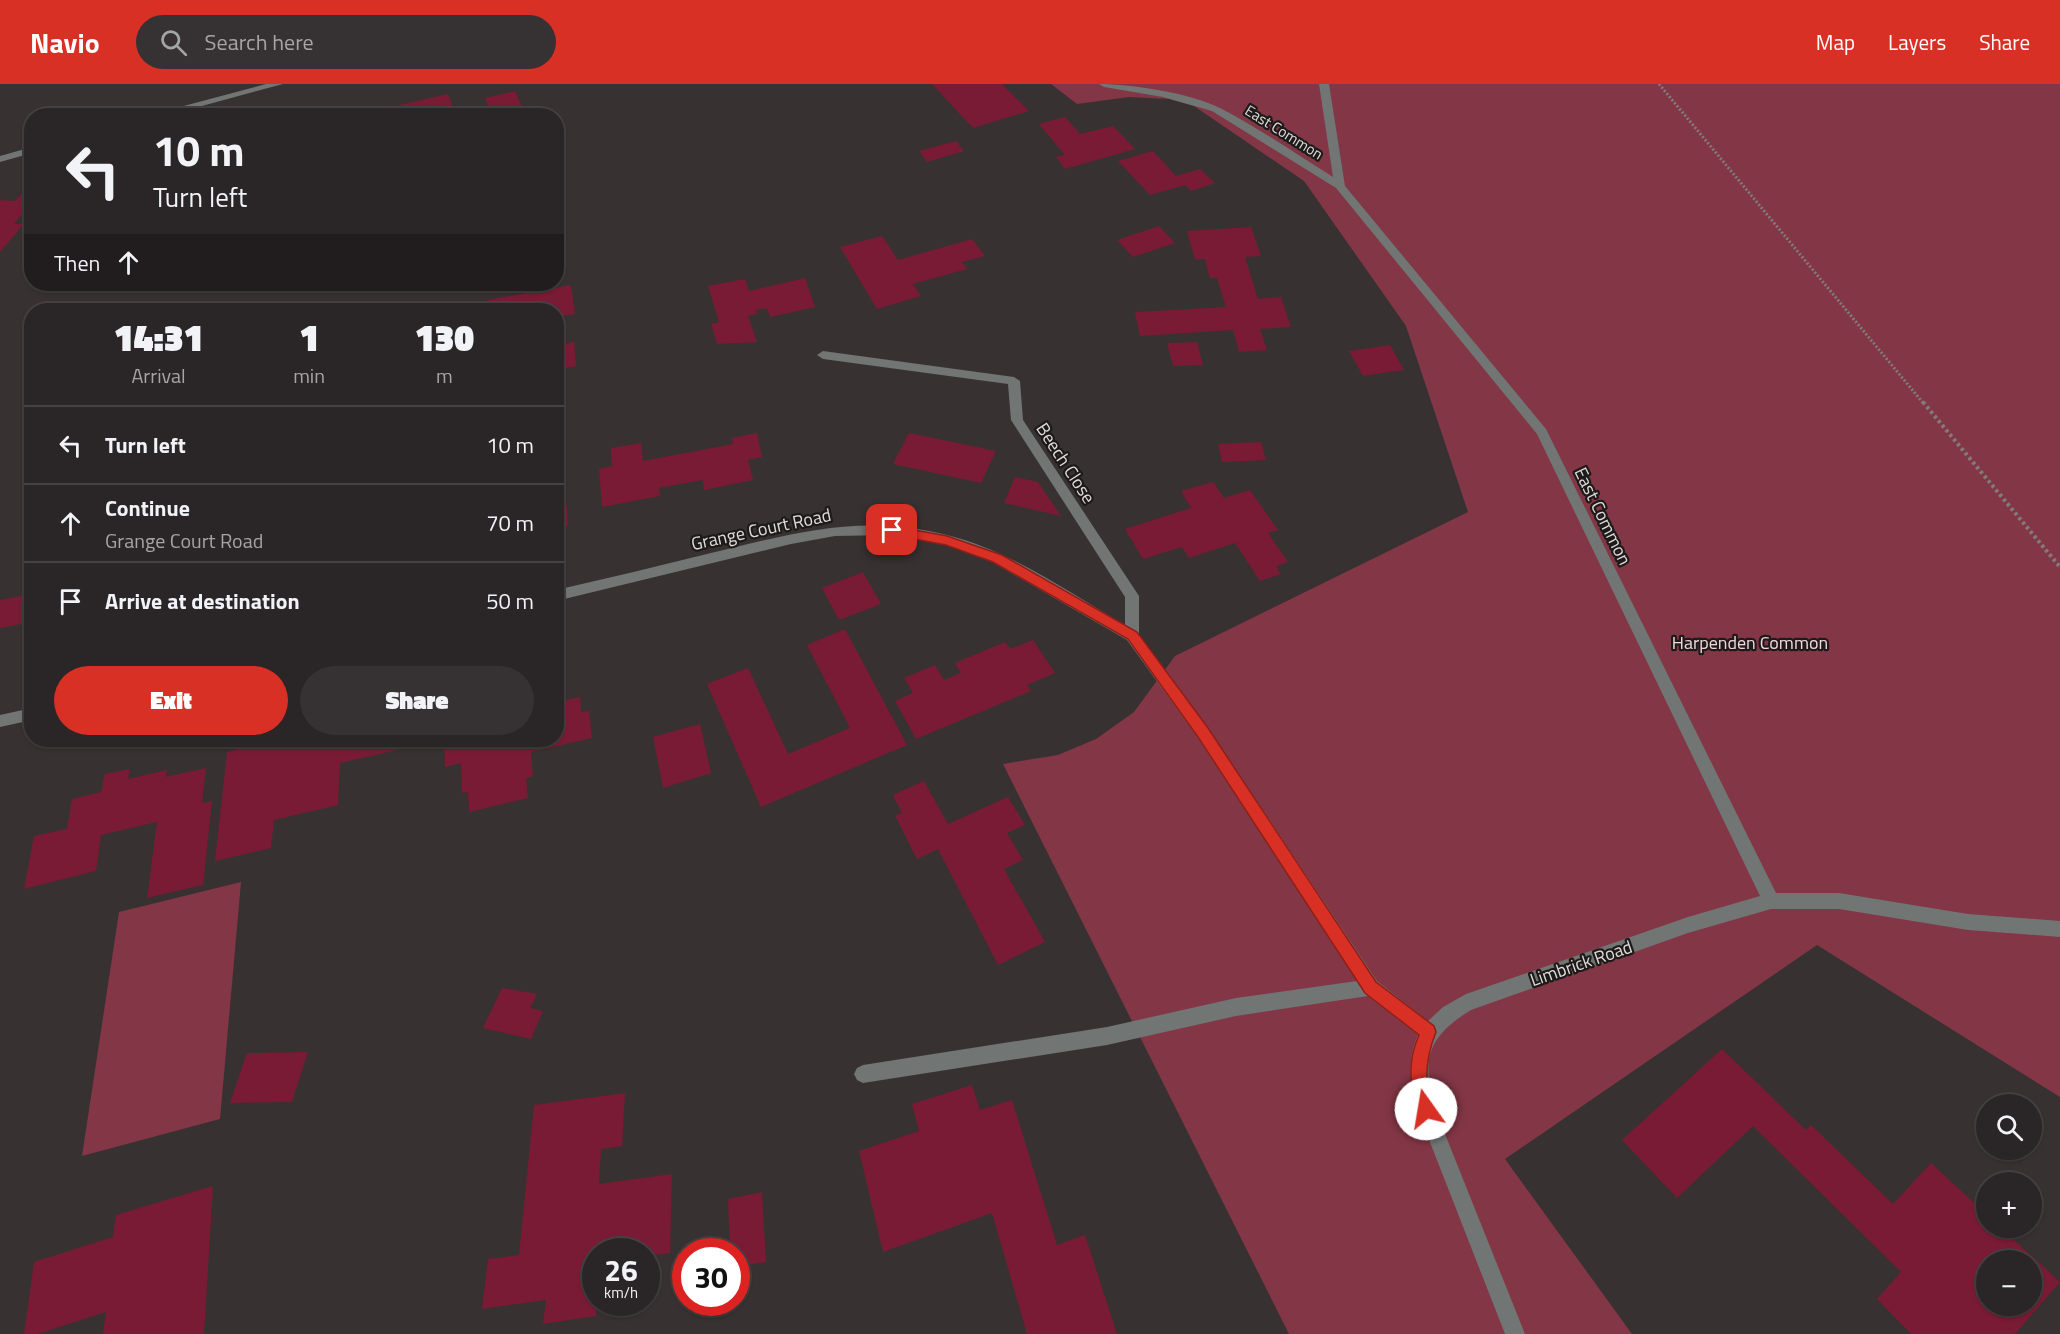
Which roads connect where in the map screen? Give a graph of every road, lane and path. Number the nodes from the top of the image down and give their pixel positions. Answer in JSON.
{"nodes":[{"id":1,"x":278,"y":84,"type":"edge"},
{"id":2,"x":1104,"y":84,"type":"edge"},
{"id":3,"x":1324,"y":84,"type":"edge"},
{"id":4,"x":1659,"y":84,"type":"edge"},
{"id":5,"x":183,"y":108,"type":"edge"},
{"id":6,"x":24,"y":152,"type":"edge"},
{"id":7,"x":0,"y":159,"type":"edge"},
{"id":8,"x":1340,"y":186,"type":"junction"},
{"id":9,"x":823,"y":355,"type":"dead end"},
{"id":10,"x":2060,"y":567,"type":"edge"},
{"id":11,"x":564,"y":594,"type":"edge"},
{"id":12,"x":1132,"y":636,"type":"junction"},
{"id":13,"x":24,"y":716,"type":"edge"},
{"id":14,"x":0,"y":721,"type":"edge"},
{"id":15,"x":1771,"y":901,"type":"junction"},
{"id":16,"x":2060,"y":929,"type":"edge"},
{"id":17,"x":1371,"y":987,"type":"junction"},
{"id":18,"x":1428,"y":1032,"type":"junction"},
{"id":19,"x":864,"y":1074,"type":"dead end"},
{"id":20,"x":1515,"y":1334,"type":"edge"}],
"edges":[{"from":1,"to":5,"type":"street"},
{"from":2,"to":8,"type":"street","name":"East Common"},
{"from":3,"to":8,"type":"street","name":"East Common"},
{"from":4,"to":10,"type":"path"},
{"from":6,"to":7,"type":"street"},
{"from":8,"to":15,"type":"street","name":"East Common"},
{"from":9,"to":12,"type":"street","name":"Beech Close"},
{"from":11,"to":12,"type":"street","name":"Grange Court Road"},
{"from":12,"to":17,"type":"street"},
{"from":13,"to":14,"type":"street"},
{"from":15,"to":16,"type":"street","name":"Limbrick Road"},
{"from":15,"to":18,"type":"street","name":"Limbrick Road"},
{"from":17,"to":18,"type":"street"},
{"from":17,"to":19,"type":"street"},
{"from":18,"to":20,"type":"street"}]}
